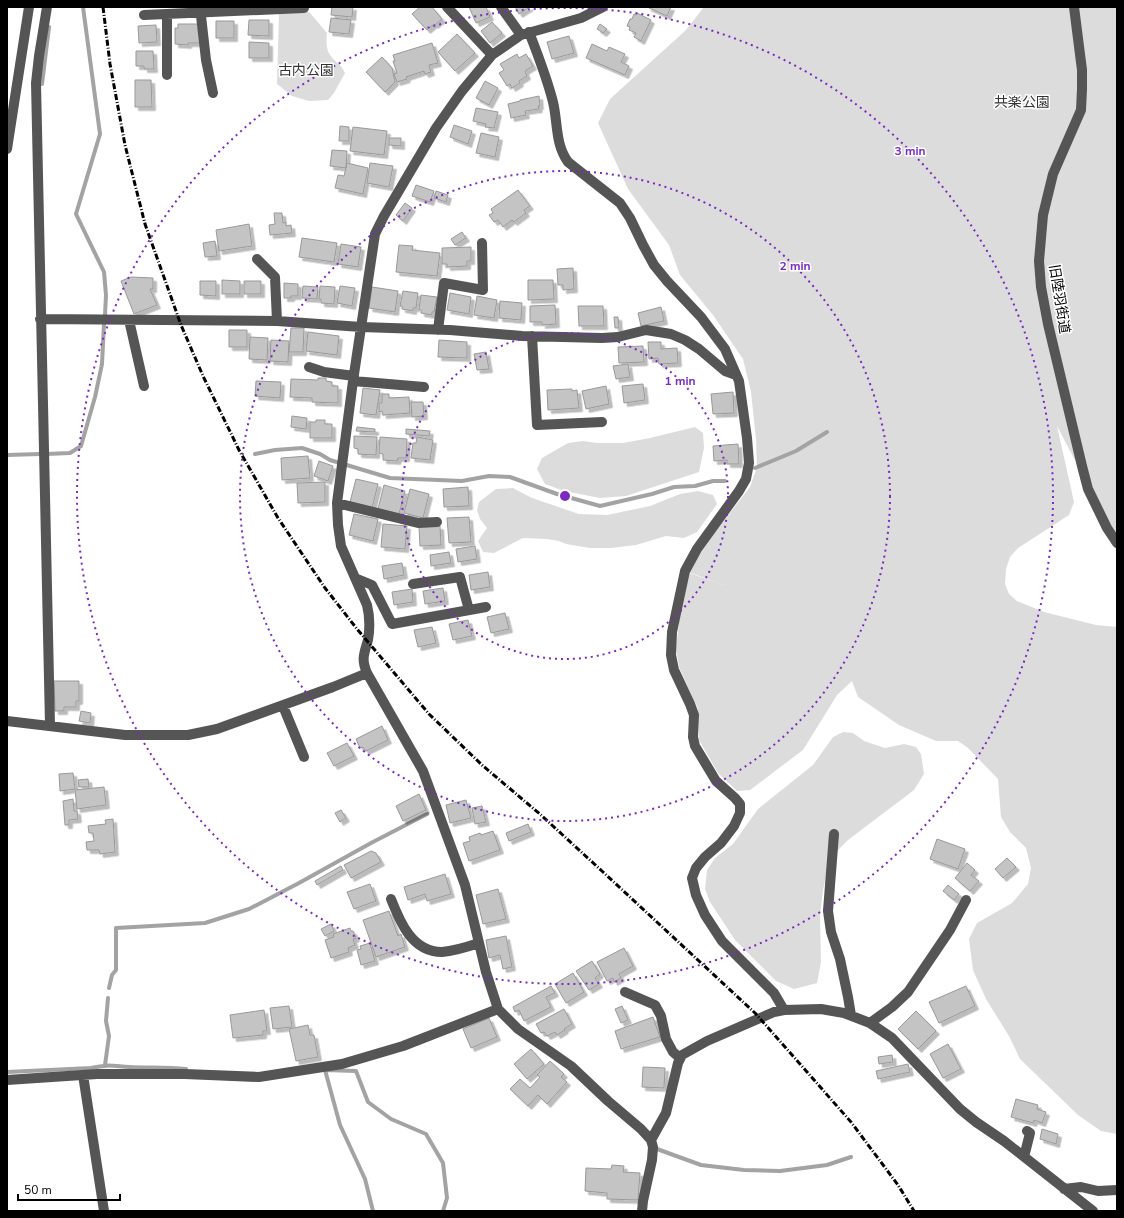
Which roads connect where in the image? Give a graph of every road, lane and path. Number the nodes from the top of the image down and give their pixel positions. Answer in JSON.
{"nodes":[{"id":1,"x":29,"y":7,"type":"edge"},
{"id":2,"x":47,"y":7,"type":"edge"},
{"id":3,"x":304,"y":7,"type":"edge"},
{"id":4,"x":446,"y":7,"type":"edge"},
{"id":5,"x":501,"y":7,"type":"edge"},
{"id":6,"x":603,"y":7,"type":"edge"},
{"id":7,"x":1074,"y":7,"type":"edge"},
{"id":8,"x":200,"y":10,"type":"edge"},
{"id":9,"x":167,"y":14,"type":"junction"},
{"id":10,"x":144,"y":15,"type":"dead end"},
{"id":11,"x":525,"y":34,"type":"junction"},
{"id":12,"x":492,"y":55,"type":"junction"},
{"id":13,"x":167,"y":75,"type":"dead end"},
{"id":14,"x":213,"y":93,"type":"dead end"},
{"id":15,"x":7,"y":149,"type":"edge"},
{"id":16,"x":482,"y":243,"type":"dead end"},
{"id":17,"x":257,"y":259,"type":"dead end"},
{"id":18,"x":40,"y":319,"type":"junction"},
{"id":19,"x":129,"y":320,"type":"junction"},
{"id":20,"x":278,"y":321,"type":"junction"},
{"id":21,"x":361,"y":327,"type":"junction"},
{"id":22,"x":438,"y":330,"type":"junction"},
{"id":23,"x":532,"y":336,"type":"junction"},
{"id":24,"x":309,"y":367,"type":"dead end"},
{"id":25,"x":736,"y":374,"type":"junction"},
{"id":26,"x":354,"y":379,"type":"junction"},
{"id":27,"x":144,"y":386,"type":"dead end"},
{"id":28,"x":424,"y":387,"type":"dead end"},
{"id":29,"x":602,"y":422,"type":"dead end"},
{"id":30,"x":337,"y":503,"type":"junction"},
{"id":31,"x":437,"y":522,"type":"dead end"},
{"id":32,"x":1117,"y":543,"type":"edge"},
{"id":33,"x":355,"y":578,"type":"junction"},
{"id":34,"x":413,"y":584,"type":"dead end"},
{"id":35,"x":486,"y":607,"type":"dead end"},
{"id":36,"x":469,"y":610,"type":"junction"},
{"id":37,"x":367,"y":673,"type":"junction"},
{"id":38,"x":283,"y":706,"type":"junction"},
{"id":39,"x":7,"y":721,"type":"edge"},
{"id":40,"x":50,"y":725,"type":"junction"},
{"id":41,"x":304,"y":757,"type":"dead end"},
{"id":42,"x":834,"y":834,"type":"dead end"},
{"id":43,"x":391,"y":899,"type":"dead end"},
{"id":44,"x":966,"y":900,"type":"dead end"},
{"id":45,"x":479,"y":943,"type":"junction"},
{"id":46,"x":625,"y":992,"type":"dead end"},
{"id":47,"x":498,"y":1009,"type":"junction"},
{"id":48,"x":784,"y":1010,"type":"junction"},
{"id":49,"x":850,"y":1015,"type":"junction"},
{"id":50,"x":870,"y":1023,"type":"junction"},
{"id":51,"x":680,"y":1058,"type":"junction"},
{"id":52,"x":83,"y":1075,"type":"junction"},
{"id":53,"x":7,"y":1080,"type":"edge"},
{"id":54,"x":1027,"y":1131,"type":"dead end"},
{"id":55,"x":651,"y":1140,"type":"junction"},
{"id":56,"x":1024,"y":1157,"type":"junction"},
{"id":57,"x":1064,"y":1188,"type":"junction"},
{"id":58,"x":1117,"y":1190,"type":"edge"},
{"id":59,"x":104,"y":1211,"type":"edge"},
{"id":60,"x":642,"y":1211,"type":"edge"},
{"id":61,"x":1093,"y":1211,"type":"edge"}],
"edges":[{"from":1,"to":15,"type":"street"},
{"from":2,"to":18,"type":"street"},
{"from":3,"to":8,"type":"street"},
{"from":4,"to":12,"type":"street"},
{"from":5,"to":11,"type":"street"},
{"from":6,"to":11,"type":"street"},
{"from":7,"to":32,"type":"street","name":"旧陸羽街道"},
{"from":8,"to":9,"type":"street"},
{"from":8,"to":14,"type":"street"},
{"from":9,"to":10,"type":"street"},
{"from":9,"to":13,"type":"street"},
{"from":11,"to":12,"type":"street"},
{"from":11,"to":25,"type":"street"},
{"from":12,"to":21,"type":"street"},
{"from":16,"to":22,"type":"street"},
{"from":17,"to":20,"type":"street"},
{"from":18,"to":19,"type":"street"},
{"from":18,"to":40,"type":"street"},
{"from":19,"to":20,"type":"street"},
{"from":19,"to":27,"type":"street"},
{"from":20,"to":21,"type":"street"},
{"from":21,"to":22,"type":"street"},
{"from":21,"to":26,"type":"street"},
{"from":22,"to":23,"type":"street"},
{"from":23,"to":25,"type":"street"},
{"from":23,"to":29,"type":"street"},
{"from":24,"to":26,"type":"street"},
{"from":25,"to":48,"type":"street"},
{"from":26,"to":28,"type":"street"},
{"from":26,"to":30,"type":"street"},
{"from":30,"to":31,"type":"street"},
{"from":30,"to":33,"type":"street"},
{"from":33,"to":36,"type":"street"},
{"from":33,"to":37,"type":"street"},
{"from":34,"to":36,"type":"street"},
{"from":35,"to":36,"type":"street"},
{"from":37,"to":38,"type":"street"},
{"from":37,"to":45,"type":"street"},
{"from":38,"to":40,"type":"street"},
{"from":38,"to":41,"type":"street"},
{"from":39,"to":40,"type":"street"},
{"from":42,"to":49,"type":"street"},
{"from":43,"to":45,"type":"street"},
{"from":44,"to":50,"type":"street"},
{"from":45,"to":47,"type":"street"},
{"from":46,"to":51,"type":"street"},
{"from":47,"to":52,"type":"street"},
{"from":47,"to":55,"type":"street"},
{"from":48,"to":49,"type":"street"},
{"from":48,"to":51,"type":"street"},
{"from":49,"to":50,"type":"street"},
{"from":50,"to":56,"type":"street"},
{"from":51,"to":55,"type":"street"},
{"from":52,"to":53,"type":"street"},
{"from":52,"to":59,"type":"street"},
{"from":54,"to":56,"type":"street"},
{"from":55,"to":60,"type":"street"},
{"from":56,"to":57,"type":"street"},
{"from":57,"to":58,"type":"street"},
{"from":57,"to":61,"type":"street"}]}
